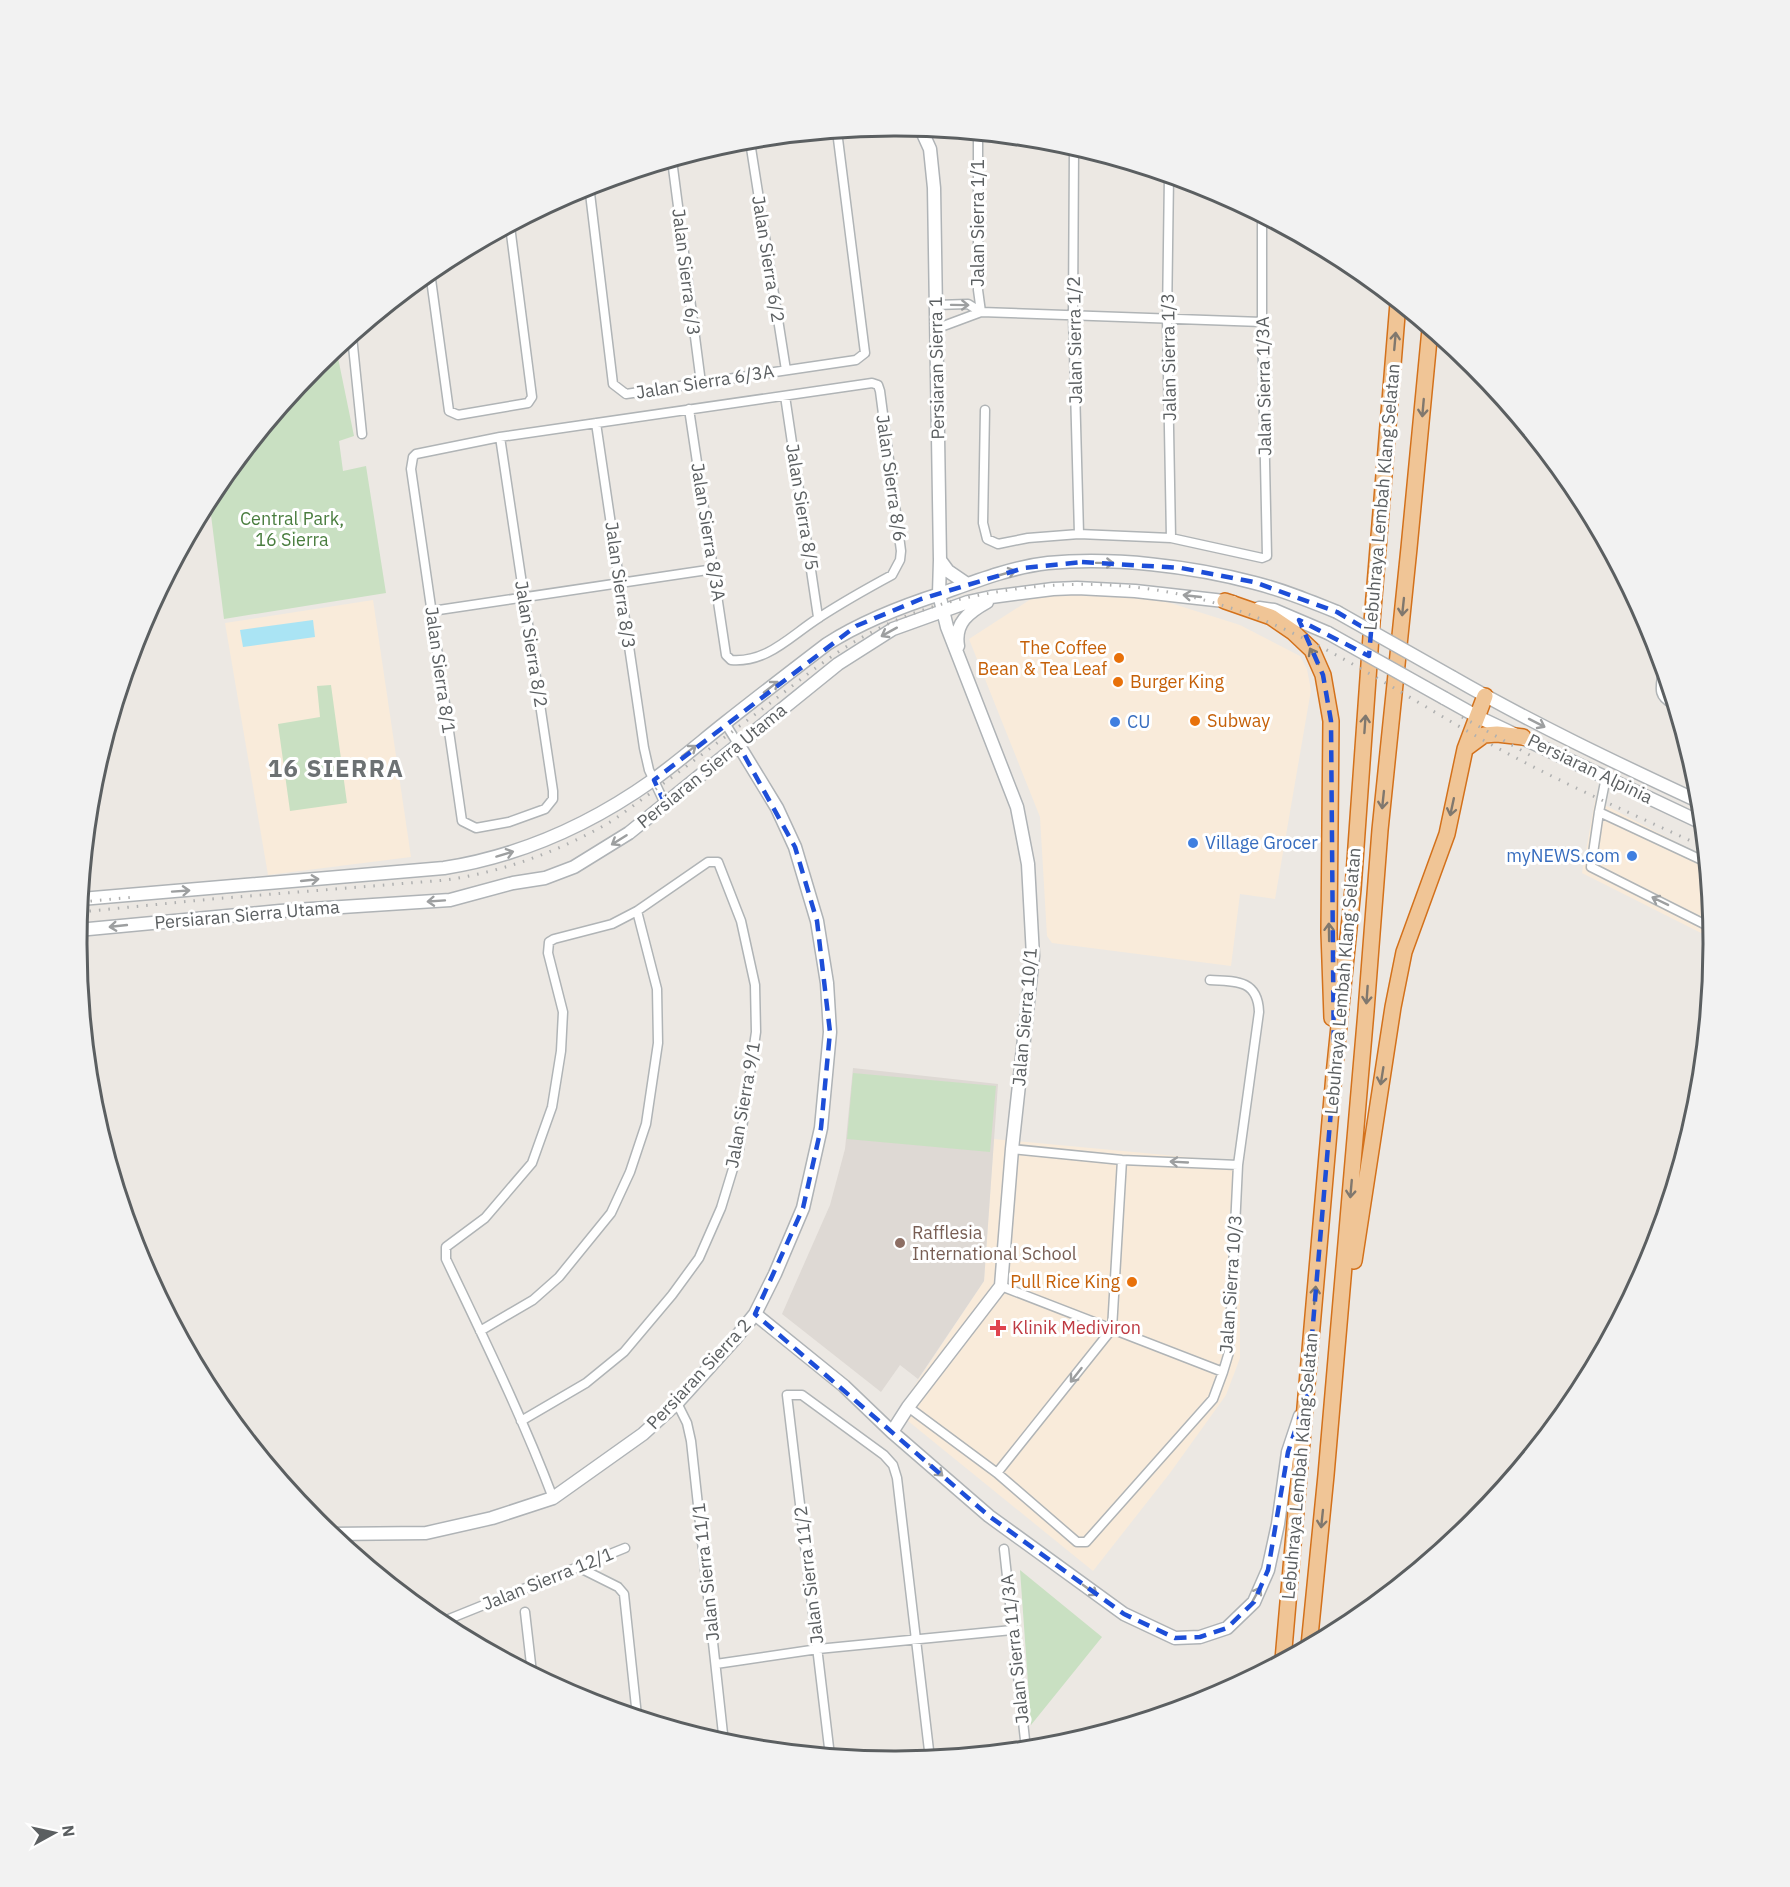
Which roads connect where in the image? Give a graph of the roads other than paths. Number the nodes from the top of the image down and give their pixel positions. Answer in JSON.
{"nodes":[{"id":1,"x":924,"y":136,"type":"edge"},
{"id":2,"x":838,"y":137,"type":"edge"},
{"id":3,"x":978,"y":140,"type":"edge"},
{"id":4,"x":751,"y":149,"type":"edge"},
{"id":5,"x":1074,"y":156,"type":"edge"},
{"id":6,"x":673,"y":167,"type":"edge"},
{"id":7,"x":1169,"y":183,"type":"edge"},
{"id":8,"x":590,"y":195,"type":"edge"},
{"id":9,"x":1262,"y":224,"type":"edge"},
{"id":10,"x":511,"y":233,"type":"edge"},
{"id":11,"x":431,"y":282,"type":"edge"},
{"id":12,"x":936,"y":305,"type":"junction"},
{"id":13,"x":1397,"y":311,"type":"edge"},
{"id":14,"x":981,"y":312,"type":"junction"},
{"id":15,"x":1073,"y":315,"type":"junction"},
{"id":16,"x":1167,"y":319,"type":"junction"},
{"id":17,"x":1262,"y":322,"type":"junction"},
{"id":18,"x":938,"y":328,"type":"junction"},
{"id":19,"x":1429,"y":337,"type":"edge"},
{"id":20,"x":353,"y":345,"type":"edge"},
{"id":21,"x":786,"y":370,"type":"junction"},
{"id":22,"x":701,"y":383,"type":"junction"},
{"id":23,"x":785,"y":396,"type":"junction"},
{"id":24,"x":689,"y":409,"type":"junction"},
{"id":25,"x":985,"y":410,"type":"dead end"},
{"id":26,"x":597,"y":423,"type":"junction"},
{"id":27,"x":362,"y":434,"type":"dead end"},
{"id":28,"x":500,"y":437,"type":"junction"},
{"id":29,"x":1079,"y":534,"type":"junction"},
{"id":30,"x":1171,"y":538,"type":"junction"},
{"id":31,"x":940,"y":560,"type":"junction"},
{"id":32,"x":714,"y":569,"type":"junction"},
{"id":33,"x":620,"y":583,"type":"junction"},
{"id":34,"x":967,"y":584,"type":"junction"},
{"id":35,"x":939,"y":594,"type":"junction"},
{"id":36,"x":998,"y":596,"type":"junction"},
{"id":37,"x":524,"y":597,"type":"junction"},
{"id":38,"x":1225,"y":601,"type":"junction"},
{"id":39,"x":943,"y":610,"type":"junction"},
{"id":40,"x":432,"y":611,"type":"junction"},
{"id":41,"x":818,"y":617,"type":"junction"},
{"id":42,"x":960,"y":656,"type":"junction"},
{"id":43,"x":1452,"y":677,"type":"joint"},
{"id":44,"x":1485,"y":696,"type":"junction"},
{"id":45,"x":1444,"y":698,"type":"joint"},
{"id":46,"x":1478,"y":717,"type":"junction"},
{"id":47,"x":725,"y":723,"type":"junction"},
{"id":48,"x":1523,"y":737,"type":"junction"},
{"id":49,"x":738,"y":744,"type":"junction"},
{"id":50,"x":1465,"y":749,"type":"junction"},
{"id":51,"x":1606,"y":777,"type":"junction"},
{"id":52,"x":654,"y":780,"type":"junction"},
{"id":53,"x":1689,"y":797,"type":"edge"},
{"id":54,"x":665,"y":804,"type":"junction"},
{"id":55,"x":1599,"y":812,"type":"junction"},
{"id":56,"x":1693,"y":819,"type":"edge"},
{"id":57,"x":509,"y":822,"type":"joint"},
{"id":58,"x":1698,"y":858,"type":"edge"},
{"id":59,"x":89,"y":898,"type":"edge"},
{"id":60,"x":637,"y":911,"type":"junction"},
{"id":61,"x":1702,"y":923,"type":"edge"},
{"id":62,"x":88,"y":929,"type":"edge"},
{"id":63,"x":1210,"y":980,"type":"dead end"},
{"id":64,"x":1334,"y":1075,"type":"junction"},
{"id":65,"x":1012,"y":1149,"type":"junction"},
{"id":66,"x":1122,"y":1160,"type":"junction"},
{"id":67,"x":1238,"y":1165,"type":"junction"},
{"id":68,"x":1001,"y":1286,"type":"junction"},
{"id":69,"x":755,"y":1314,"type":"junction"},
{"id":70,"x":1112,"y":1329,"type":"junction"},
{"id":71,"x":480,"y":1330,"type":"junction"},
{"id":72,"x":1223,"y":1372,"type":"junction"},
{"id":73,"x":1307,"y":1395,"type":"junction"},
{"id":74,"x":677,"y":1403,"type":"junction"},
{"id":75,"x":908,"y":1407,"type":"junction"},
{"id":76,"x":521,"y":1421,"type":"junction"},
{"id":77,"x":892,"y":1432,"type":"junction"},
{"id":78,"x":997,"y":1473,"type":"junction"},
{"id":79,"x":1326,"y":1475,"type":"junction"},
{"id":80,"x":553,"y":1498,"type":"junction"},
{"id":81,"x":344,"y":1534,"type":"edge"},
{"id":82,"x":625,"y":1548,"type":"dead end"},
{"id":83,"x":1004,"y":1549,"type":"dead end"},
{"id":84,"x":578,"y":1567,"type":"junction"},
{"id":85,"x":525,"y":1612,"type":"dead end"},
{"id":86,"x":451,"y":1618,"type":"edge"},
{"id":87,"x":1012,"y":1630,"type":"junction"},
{"id":88,"x":1311,"y":1636,"type":"edge"},
{"id":89,"x":917,"y":1639,"type":"junction"},
{"id":90,"x":818,"y":1649,"type":"junction"},
{"id":91,"x":1284,"y":1651,"type":"edge"},
{"id":92,"x":531,"y":1664,"type":"edge"},
{"id":93,"x":716,"y":1664,"type":"junction"},
{"id":94,"x":636,"y":1709,"type":"edge"},
{"id":95,"x":723,"y":1733,"type":"edge"},
{"id":96,"x":1025,"y":1741,"type":"edge"},
{"id":97,"x":829,"y":1749,"type":"edge"},
{"id":98,"x":929,"y":1750,"type":"edge"}],
"edges":[{"from":1,"to":12,"type":"main road","name":"Persiaran Sierra 1"},
{"from":2,"to":21,"type":"street","name":"Jalan Sierra 6/3A"},
{"from":3,"to":14,"type":"street","name":"Jalan Sierra 1/1"},
{"from":4,"to":21,"type":"street","name":"Jalan Sierra 6/2"},
{"from":5,"to":15,"type":"street","name":"Jalan Sierra 1/2"},
{"from":6,"to":22,"type":"street","name":"Jalan Sierra 6/3"},
{"from":7,"to":16,"type":"street","name":"Jalan Sierra 1/3"},
{"from":8,"to":22,"type":"street","name":"Jalan Sierra 6/3A"},
{"from":9,"to":17,"type":"street","name":"Jalan Sierra 1/3A"},
{"from":10,"to":11,"type":"street"},
{"from":12,"to":14,"type":"street","one_way":true},
{"from":12,"to":18,"type":"main road","name":"Persiaran Sierra 1"},
{"from":64,"to":13,"type":"highway","name":"Lebuhraya Lembah Klang Selatan","one_way":true},
{"from":14,"to":15,"type":"street"},
{"from":14,"to":18,"type":"street"},
{"from":15,"to":16,"type":"street"},
{"from":15,"to":29,"type":"street","name":"Jalan Sierra 1/2"},
{"from":16,"to":17,"type":"street"},
{"from":16,"to":30,"type":"street","name":"Jalan Sierra 1/3"},
{"from":17,"to":30,"type":"street","name":"Jalan Sierra 1/3A"},
{"from":18,"to":31,"type":"main road","name":"Persiaran Sierra 1"},
{"from":19,"to":79,"type":"highway","name":"Lebuhraya Lembah Klang Selatan","one_way":true},
{"from":20,"to":27,"type":"street"},
{"from":21,"to":22,"type":"street","name":"Jalan Sierra 6/3A"},
{"from":23,"to":24,"type":"street"},
{"from":23,"to":41,"type":"street","name":"Jalan Sierra 8/5"},
{"from":23,"to":41,"type":"street","name":"Jalan Sierra 8/6"},
{"from":24,"to":26,"type":"street"},
{"from":24,"to":32,"type":"street","name":"Jalan Sierra 8/3A"},
{"from":25,"to":29,"type":"street"},
{"from":26,"to":28,"type":"street"},
{"from":26,"to":33,"type":"street","name":"Jalan Sierra 8/3"},
{"from":28,"to":37,"type":"street","name":"Jalan Sierra 8/2"},
{"from":28,"to":40,"type":"street","name":"Jalan Sierra 8/1"},
{"from":29,"to":30,"type":"street"},
{"from":31,"to":34,"type":"main road"},
{"from":31,"to":35,"type":"main road","name":"Persiaran Sierra 1"},
{"from":32,"to":33,"type":"street"},
{"from":32,"to":41,"type":"street","name":"Jalan Sierra 8/3A"},
{"from":33,"to":37,"type":"street"},
{"from":33,"to":52,"type":"street","name":"Jalan Sierra 8/3"},
{"from":34,"to":35,"type":"main road","name":"Persiaran Sierra Utama"},
{"from":34,"to":43,"type":"main road","name":"Persiaran Sierra Utama","one_way":true,"bridge":true},
{"from":35,"to":39,"type":"main road","name":"Persiaran Sierra 1"},
{"from":47,"to":35,"type":"main road","name":"Persiaran Sierra Utama","one_way":true},
{"from":38,"to":36,"type":"main road","name":"Persiaran Sierra Utama","one_way":true},
{"from":36,"to":39,"type":"main road","name":"Persiaran Sierra Utama"},
{"from":36,"to":42,"type":"main road"},
{"from":37,"to":40,"type":"street"},
{"from":37,"to":57,"type":"street","name":"Jalan Sierra 8/2"},
{"from":38,"to":45,"type":"main road","name":"Persiaran Sierra Utama","bridge":true},
{"from":64,"to":38,"type":"highway","one_way":true},
{"from":39,"to":42,"type":"main road","name":"Jalan Sierra 10/1"},
{"from":39,"to":49,"type":"main road","name":"Persiaran Sierra Utama","one_way":true},
{"from":40,"to":57,"type":"street","name":"Jalan Sierra 8/1"},
{"from":42,"to":65,"type":"main road","name":"Jalan Sierra 10/1"},
{"from":43,"to":44,"type":"main road","name":"Persiaran Alpinia"},
{"from":44,"to":46,"type":"highway"},
{"from":44,"to":53,"type":"main road","name":"Persiaran Alpinia","one_way":true},
{"from":45,"to":46,"type":"main road","name":"Persiaran Alpinia"},
{"from":46,"to":48,"type":"main road","name":"Persiaran Alpinia"},
{"from":46,"to":50,"type":"highway"},
{"from":47,"to":49,"type":"street","name":"Persiaran Sierra 2"},
{"from":52,"to":47,"type":"main road","name":"Persiaran Sierra Utama","one_way":true},
{"from":48,"to":50,"type":"highway"},
{"from":48,"to":51,"type":"main road","name":"Persiaran Alpinia"},
{"from":49,"to":54,"type":"main road","name":"Persiaran Sierra Utama"},
{"from":49,"to":69,"type":"main road","name":"Persiaran Sierra 2"},
{"from":50,"to":79,"type":"highway","one_way":true},
{"from":51,"to":55,"type":"street"},
{"from":51,"to":56,"type":"main road","name":"Persiaran Alpinia"},
{"from":52,"to":54,"type":"street","name":"Jalan Sierra 8/3"},
{"from":59,"to":52,"type":"main road","name":"Persiaran Sierra Utama","one_way":true},
{"from":54,"to":62,"type":"main road","name":"Persiaran Sierra Utama","one_way":true},
{"from":55,"to":58,"type":"street"},
{"from":61,"to":55,"type":"street","one_way":true},
{"from":60,"to":71,"type":"street"},
{"from":60,"to":71,"type":"street"},
{"from":60,"to":76,"type":"street","name":"Jalan Sierra 9/1"},
{"from":63,"to":67,"type":"street","name":"Jalan Sierra 10/3"},
{"from":73,"to":64,"type":"highway","name":"Lebuhraya Lembah Klang Selatan","one_way":true},
{"from":65,"to":66,"type":"street"},
{"from":65,"to":68,"type":"main road","name":"Jalan Sierra 10/1"},
{"from":67,"to":66,"type":"street","one_way":true},
{"from":66,"to":70,"type":"street"},
{"from":67,"to":72,"type":"street","name":"Jalan Sierra 10/3"},
{"from":68,"to":70,"type":"street"},
{"from":68,"to":75,"type":"main road"},
{"from":69,"to":74,"type":"main road","name":"Persiaran Sierra 2"},
{"from":69,"to":77,"type":"main road"},
{"from":70,"to":72,"type":"street"},
{"from":70,"to":78,"type":"street","one_way":true},
{"from":71,"to":76,"type":"street"},
{"from":72,"to":78,"type":"street","name":"Jalan Sierra 10/3"},
{"from":77,"to":73,"type":"main road","one_way":true},
{"from":73,"to":91,"type":"highway","name":"Lebuhraya Lembah Klang Selatan"},
{"from":74,"to":80,"type":"main road","name":"Persiaran Sierra 2"},
{"from":74,"to":93,"type":"street","name":"Jalan Sierra 11/1"},
{"from":75,"to":77,"type":"main road"},
{"from":75,"to":78,"type":"street"},
{"from":76,"to":80,"type":"street"},
{"from":79,"to":88,"type":"highway","name":"Lebuhraya Lembah Klang Selatan","one_way":true},
{"from":80,"to":81,"type":"main road","name":"Persiaran Sierra 2"},
{"from":82,"to":84,"type":"street","name":"Jalan Sierra 12/1"},
{"from":83,"to":87,"type":"street","name":"Jalan Sierra 11/3A"},
{"from":84,"to":86,"type":"street","name":"Jalan Sierra 12/1"},
{"from":84,"to":94,"type":"street"},
{"from":85,"to":92,"type":"street"},
{"from":87,"to":89,"type":"street"},
{"from":87,"to":96,"type":"street","name":"Jalan Sierra 11/3A"},
{"from":89,"to":90,"type":"street"},
{"from":89,"to":90,"type":"street","name":"Jalan Sierra 11/2"},
{"from":89,"to":98,"type":"street"},
{"from":90,"to":93,"type":"street"},
{"from":90,"to":97,"type":"street","name":"Jalan Sierra 11/2"},
{"from":93,"to":95,"type":"street","name":"Jalan Sierra 11/1"}]}
